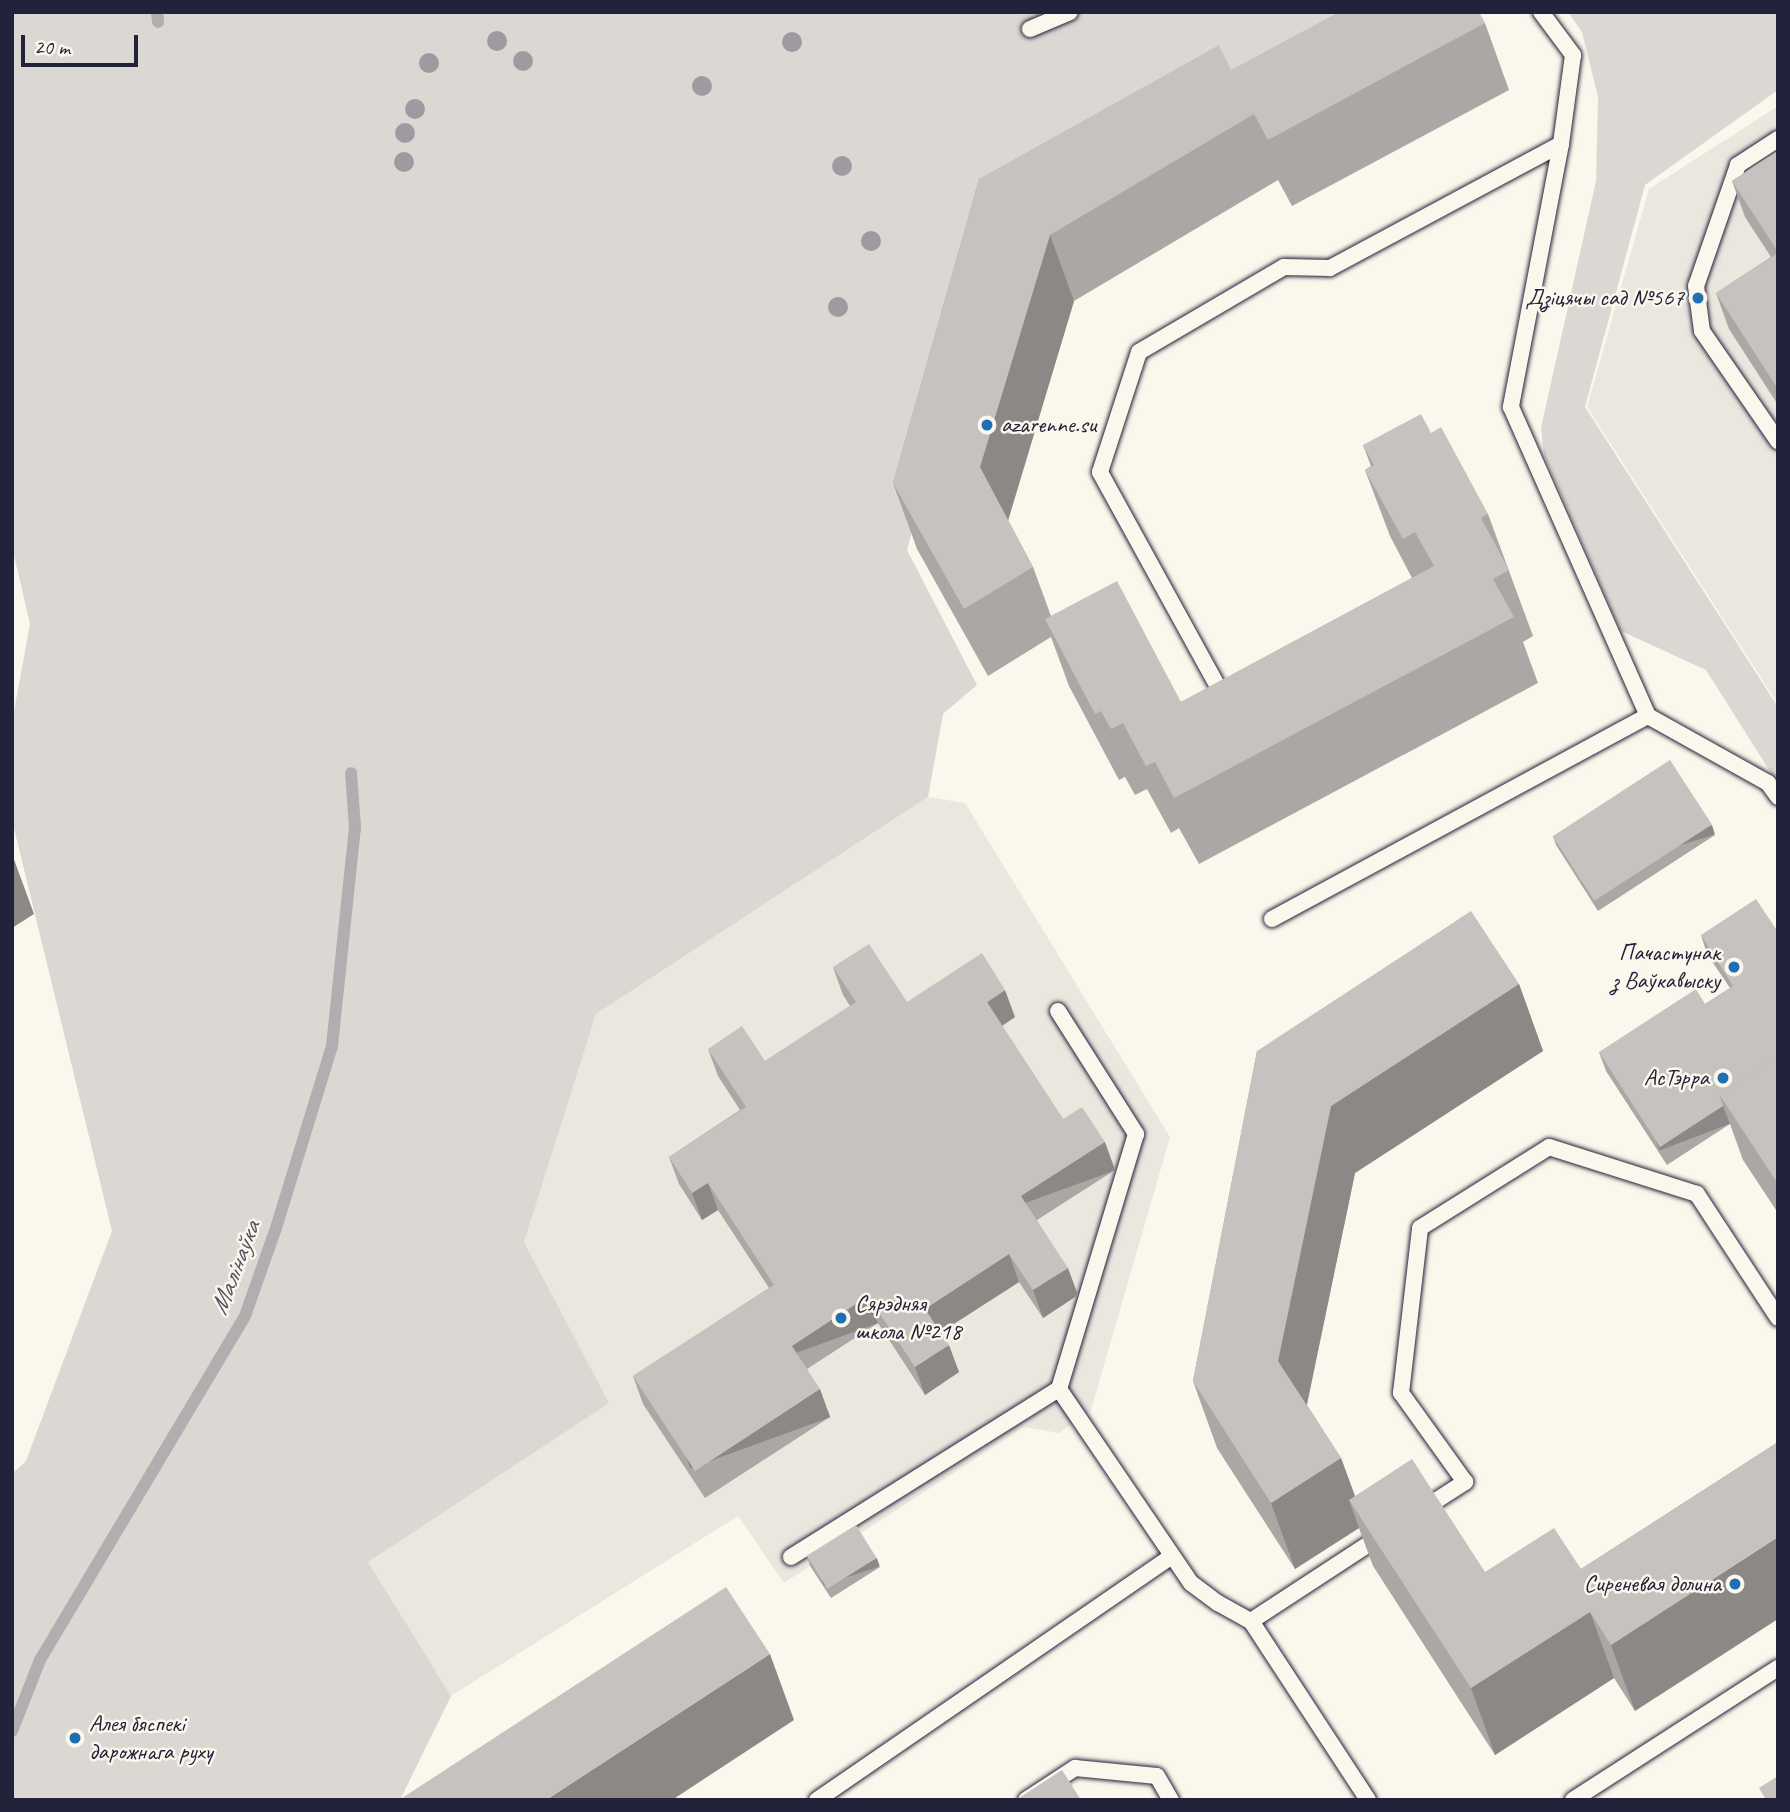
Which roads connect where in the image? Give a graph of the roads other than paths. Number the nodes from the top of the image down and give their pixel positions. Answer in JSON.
{"nodes":[{"id":1,"x":1070,"y":12,"type":"edge"},
{"id":2,"x":1541,"y":12,"type":"edge"},
{"id":3,"x":1030,"y":29,"type":"dead end"},
{"id":4,"x":1778,"y":139,"type":"edge"},
{"id":5,"x":1561,"y":144,"type":"junction"},
{"id":6,"x":1778,"y":441,"type":"edge"},
{"id":7,"x":1217,"y":685,"type":"edge"},
{"id":8,"x":1648,"y":716,"type":"junction"},
{"id":9,"x":1778,"y":797,"type":"edge"},
{"id":10,"x":1272,"y":919,"type":"dead end"},
{"id":11,"x":1058,"y":1011,"type":"dead end"},
{"id":12,"x":1778,"y":1318,"type":"edge"},
{"id":13,"x":1059,"y":1389,"type":"junction"},
{"id":14,"x":791,"y":1557,"type":"dead end"},
{"id":15,"x":1171,"y":1557,"type":"junction"},
{"id":16,"x":1251,"y":1620,"type":"junction"},
{"id":17,"x":1778,"y":1668,"type":"edge"},
{"id":18,"x":817,"y":1800,"type":"edge"},
{"id":19,"x":1026,"y":1800,"type":"edge"},
{"id":20,"x":1171,"y":1800,"type":"edge"},
{"id":21,"x":1367,"y":1800,"type":"edge"},
{"id":22,"x":1573,"y":1800,"type":"edge"}],
"edges":[{"from":1,"to":3,"type":"lane"},
{"from":2,"to":5,"type":"lane"},
{"from":4,"to":6,"type":"lane"},
{"from":5,"to":7,"type":"lane"},
{"from":5,"to":8,"type":"lane"},
{"from":8,"to":9,"type":"lane"},
{"from":8,"to":10,"type":"lane"},
{"from":11,"to":13,"type":"lane"},
{"from":12,"to":16,"type":"lane"},
{"from":13,"to":14,"type":"lane"},
{"from":13,"to":15,"type":"lane"},
{"from":15,"to":16,"type":"lane"},
{"from":15,"to":18,"type":"lane"},
{"from":16,"to":21,"type":"lane"},
{"from":17,"to":22,"type":"lane"},
{"from":19,"to":20,"type":"lane"}]}
